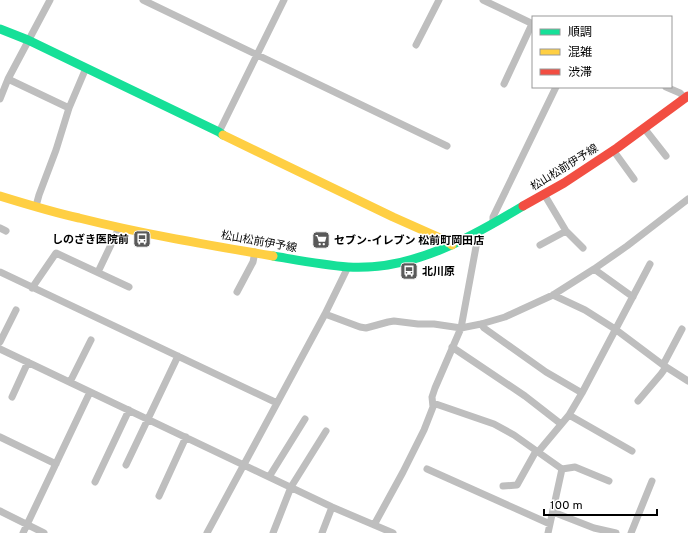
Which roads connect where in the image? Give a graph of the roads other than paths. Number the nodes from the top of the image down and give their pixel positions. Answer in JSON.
{"nodes":[{"id":1,"x":50,"y":0,"type":"edge"},
{"id":2,"x":143,"y":0,"type":"edge"},
{"id":3,"x":284,"y":0,"type":"edge"},
{"id":4,"x":439,"y":0,"type":"edge"},
{"id":5,"x":483,"y":0,"type":"edge"},
{"id":6,"x":532,"y":24,"type":"edge"},
{"id":7,"x":0,"y":29,"type":"edge"},
{"id":8,"x":28,"y":40,"type":"junction"},
{"id":9,"x":416,"y":45,"type":"dead end"},
{"id":10,"x":258,"y":55,"type":"junction"},
{"id":11,"x":86,"y":68,"type":"junction"},
{"id":12,"x":8,"y":79,"type":"junction"},
{"id":13,"x":504,"y":84,"type":"dead end"},
{"id":14,"x":556,"y":88,"type":"edge"},
{"id":15,"x":668,"y":88,"type":"edge"},
{"id":16,"x":2,"y":90,"type":"edge"},
{"id":17,"x":687,"y":97,"type":"edge"},
{"id":18,"x":0,"y":99,"type":"edge"},
{"id":19,"x":69,"y":108,"type":"junction"},
{"id":20,"x":644,"y":128,"type":"junction"},
{"id":21,"x":219,"y":132,"type":"junction"},
{"id":22,"x":447,"y":146,"type":"dead end"},
{"id":23,"x":613,"y":150,"type":"junction"},
{"id":24,"x":666,"y":156,"type":"dead end"},
{"id":25,"x":634,"y":179,"type":"dead end"},
{"id":26,"x":544,"y":194,"type":"junction"},
{"id":27,"x":1,"y":197,"type":"edge"},
{"id":28,"x":688,"y":199,"type":"edge"},
{"id":29,"x":36,"y":206,"type":"junction"},
{"id":30,"x":493,"y":224,"type":"junction"},
{"id":31,"x":119,"y":228,"type":"junction"},
{"id":32,"x":566,"y":231,"type":"junction"},
{"id":33,"x":478,"y":232,"type":"junction"},
{"id":34,"x":452,"y":245,"type":"junction"},
{"id":35,"x":540,"y":245,"type":"dead end"},
{"id":36,"x":583,"y":248,"type":"dead end"},
{"id":37,"x":255,"y":252,"type":"junction"},
{"id":38,"x":650,"y":264,"type":"dead end"},
{"id":39,"x":348,"y":267,"type":"junction"},
{"id":40,"x":594,"y":269,"type":"junction"},
{"id":41,"x":0,"y":272,"type":"edge"},
{"id":42,"x":98,"y":272,"type":"junction"},
{"id":43,"x":129,"y":287,"type":"dead end"},
{"id":44,"x":32,"y":288,"type":"junction"},
{"id":45,"x":238,"y":292,"type":"dead end"},
{"id":46,"x":553,"y":295,"type":"junction"},
{"id":47,"x":633,"y":297,"type":"junction"},
{"id":48,"x":16,"y":310,"type":"dead end"},
{"id":49,"x":325,"y":314,"type":"junction"},
{"id":50,"x":481,"y":324,"type":"junction"},
{"id":51,"x":461,"y":328,"type":"junction"},
{"id":52,"x":616,"y":329,"type":"junction"},
{"id":53,"x":682,"y":329,"type":"dead end"},
{"id":54,"x":91,"y":340,"type":"dead end"},
{"id":55,"x":0,"y":342,"type":"edge"},
{"id":56,"x":452,"y":347,"type":"junction"},
{"id":57,"x":0,"y":349,"type":"edge"},
{"id":58,"x":178,"y":356,"type":"junction"},
{"id":59,"x":28,"y":362,"type":"junction"},
{"id":60,"x":664,"y":366,"type":"junction"},
{"id":61,"x":688,"y":381,"type":"edge"},
{"id":62,"x":70,"y":382,"type":"junction"},
{"id":63,"x":90,"y":392,"type":"junction"},
{"id":64,"x":582,"y":393,"type":"junction"},
{"id":65,"x":12,"y":397,"type":"dead end"},
{"id":66,"x":638,"y":401,"type":"dead end"},
{"id":67,"x":277,"y":403,"type":"junction"},
{"id":68,"x":433,"y":403,"type":"junction"},
{"id":69,"x":129,"y":410,"type":"junction"},
{"id":70,"x":569,"y":415,"type":"junction"},
{"id":71,"x":148,"y":419,"type":"junction"},
{"id":72,"x":305,"y":419,"type":"dead end"},
{"id":73,"x":561,"y":424,"type":"junction"},
{"id":74,"x":326,"y":430,"type":"dead end"},
{"id":75,"x":0,"y":437,"type":"edge"},
{"id":76,"x":186,"y":437,"type":"junction"},
{"id":77,"x":537,"y":451,"type":"junction"},
{"id":78,"x":632,"y":451,"type":"dead end"},
{"id":79,"x":56,"y":464,"type":"junction"},
{"id":80,"x":126,"y":465,"type":"dead end"},
{"id":81,"x":244,"y":465,"type":"junction"},
{"id":82,"x":426,"y":469,"type":"dead end"},
{"id":83,"x":562,"y":469,"type":"junction"},
{"id":84,"x":269,"y":477,"type":"junction"},
{"id":85,"x":609,"y":481,"type":"dead end"},
{"id":86,"x":652,"y":481,"type":"dead end"},
{"id":87,"x":94,"y":482,"type":"dead end"},
{"id":88,"x":504,"y":486,"type":"dead end"},
{"id":89,"x":291,"y":488,"type":"junction"},
{"id":90,"x":159,"y":496,"type":"dead end"},
{"id":91,"x":332,"y":507,"type":"junction"},
{"id":92,"x":0,"y":511,"type":"edge"},
{"id":93,"x":553,"y":512,"type":"junction"},
{"id":94,"x":550,"y":524,"type":"junction"},
{"id":95,"x":27,"y":525,"type":"junction"},
{"id":96,"x":376,"y":528,"type":"edge"},
{"id":97,"x":23,"y":533,"type":"edge"},
{"id":98,"x":44,"y":533,"type":"edge"},
{"id":99,"x":207,"y":533,"type":"edge"},
{"id":100,"x":273,"y":533,"type":"edge"},
{"id":101,"x":322,"y":533,"type":"edge"},
{"id":102,"x":393,"y":533,"type":"edge"},
{"id":103,"x":548,"y":533,"type":"edge"},
{"id":104,"x":616,"y":533,"type":"edge"},
{"id":105,"x":631,"y":533,"type":"edge"}],
"edges":[{"from":1,"to":8,"type":"street"},
{"from":2,"to":10,"type":"street"},
{"from":3,"to":10,"type":"street"},
{"from":4,"to":9,"type":"street"},
{"from":5,"to":6,"type":"street"},
{"from":6,"to":13,"type":"street"},
{"from":7,"to":8,"type":"main road"},
{"from":8,"to":11,"type":"main road"},
{"from":8,"to":12,"type":"street"},
{"from":10,"to":21,"type":"street"},
{"from":10,"to":22,"type":"street"},
{"from":11,"to":19,"type":"street"},
{"from":11,"to":21,"type":"main road"},
{"from":12,"to":16,"type":"street"},
{"from":12,"to":19,"type":"street"},
{"from":14,"to":30,"type":"street"},
{"from":15,"to":17,"type":"street"},
{"from":16,"to":18,"type":"street"},
{"from":17,"to":20,"type":"main road","name":"松山松前伊予線"},
{"from":19,"to":29,"type":"street"},
{"from":20,"to":23,"type":"main road","name":"松山松前伊予線"},
{"from":20,"to":24,"type":"street"},
{"from":21,"to":34,"type":"main road"},
{"from":23,"to":25,"type":"street"},
{"from":23,"to":26,"type":"main road","name":"松山松前伊予線"},
{"from":26,"to":30,"type":"main road","name":"松山松前伊予線"},
{"from":26,"to":32,"type":"street"},
{"from":27,"to":29,"type":"main road","name":"松山松前伊予線"},
{"from":28,"to":40,"type":"street"},
{"from":29,"to":31,"type":"main road","name":"松山松前伊予線"},
{"from":30,"to":33,"type":"main road","name":"松山松前伊予線"},
{"from":31,"to":37,"type":"main road","name":"松山松前伊予線"},
{"from":31,"to":42,"type":"street"},
{"from":32,"to":35,"type":"street"},
{"from":32,"to":36,"type":"street"},
{"from":33,"to":34,"type":"main road","name":"松山松前伊予線"},
{"from":33,"to":51,"type":"street"},
{"from":34,"to":39,"type":"main road","name":"松山松前伊予線"},
{"from":37,"to":39,"type":"main road","name":"松山松前伊予線"},
{"from":37,"to":45,"type":"street"},
{"from":38,"to":47,"type":"street"},
{"from":39,"to":49,"type":"street"},
{"from":40,"to":46,"type":"street"},
{"from":40,"to":47,"type":"street"},
{"from":41,"to":44,"type":"street"},
{"from":42,"to":43,"type":"street"},
{"from":42,"to":44,"type":"street"},
{"from":44,"to":58,"type":"street"},
{"from":46,"to":50,"type":"street"},
{"from":46,"to":52,"type":"street"},
{"from":47,"to":52,"type":"street"},
{"from":48,"to":55,"type":"street"},
{"from":49,"to":51,"type":"street"},
{"from":49,"to":67,"type":"street"},
{"from":50,"to":51,"type":"street"},
{"from":50,"to":64,"type":"street"},
{"from":51,"to":56,"type":"street"},
{"from":52,"to":60,"type":"street"},
{"from":52,"to":64,"type":"street"},
{"from":53,"to":60,"type":"street"},
{"from":54,"to":62,"type":"street"},
{"from":56,"to":68,"type":"street"},
{"from":56,"to":73,"type":"street"},
{"from":57,"to":59,"type":"street"},
{"from":58,"to":67,"type":"street"},
{"from":58,"to":71,"type":"street"},
{"from":59,"to":62,"type":"street"},
{"from":59,"to":65,"type":"street"},
{"from":60,"to":61,"type":"street"},
{"from":60,"to":66,"type":"street"},
{"from":62,"to":63,"type":"street"},
{"from":63,"to":69,"type":"street"},
{"from":63,"to":79,"type":"street"},
{"from":64,"to":70,"type":"street"},
{"from":67,"to":81,"type":"street"},
{"from":68,"to":77,"type":"street"},
{"from":68,"to":96,"type":"street"},
{"from":69,"to":71,"type":"street"},
{"from":69,"to":87,"type":"street"},
{"from":70,"to":73,"type":"street"},
{"from":70,"to":78,"type":"street"},
{"from":71,"to":76,"type":"street"},
{"from":71,"to":80,"type":"street"},
{"from":72,"to":84,"type":"street"},
{"from":73,"to":77,"type":"street"},
{"from":74,"to":89,"type":"street"},
{"from":75,"to":79,"type":"street"},
{"from":76,"to":81,"type":"street"},
{"from":76,"to":90,"type":"street"},
{"from":77,"to":83,"type":"street"},
{"from":77,"to":88,"type":"street"},
{"from":79,"to":95,"type":"street"},
{"from":81,"to":84,"type":"street"},
{"from":81,"to":99,"type":"street"},
{"from":82,"to":94,"type":"street"},
{"from":83,"to":85,"type":"street"},
{"from":83,"to":93,"type":"street"},
{"from":84,"to":89,"type":"street"},
{"from":86,"to":105,"type":"street"},
{"from":89,"to":91,"type":"street"},
{"from":89,"to":100,"type":"street"},
{"from":91,"to":96,"type":"street"},
{"from":91,"to":101,"type":"street"},
{"from":92,"to":95,"type":"street"},
{"from":93,"to":94,"type":"street"},
{"from":93,"to":104,"type":"street"},
{"from":94,"to":103,"type":"street"},
{"from":95,"to":97,"type":"street"},
{"from":95,"to":98,"type":"street"},
{"from":96,"to":102,"type":"street"}]}
